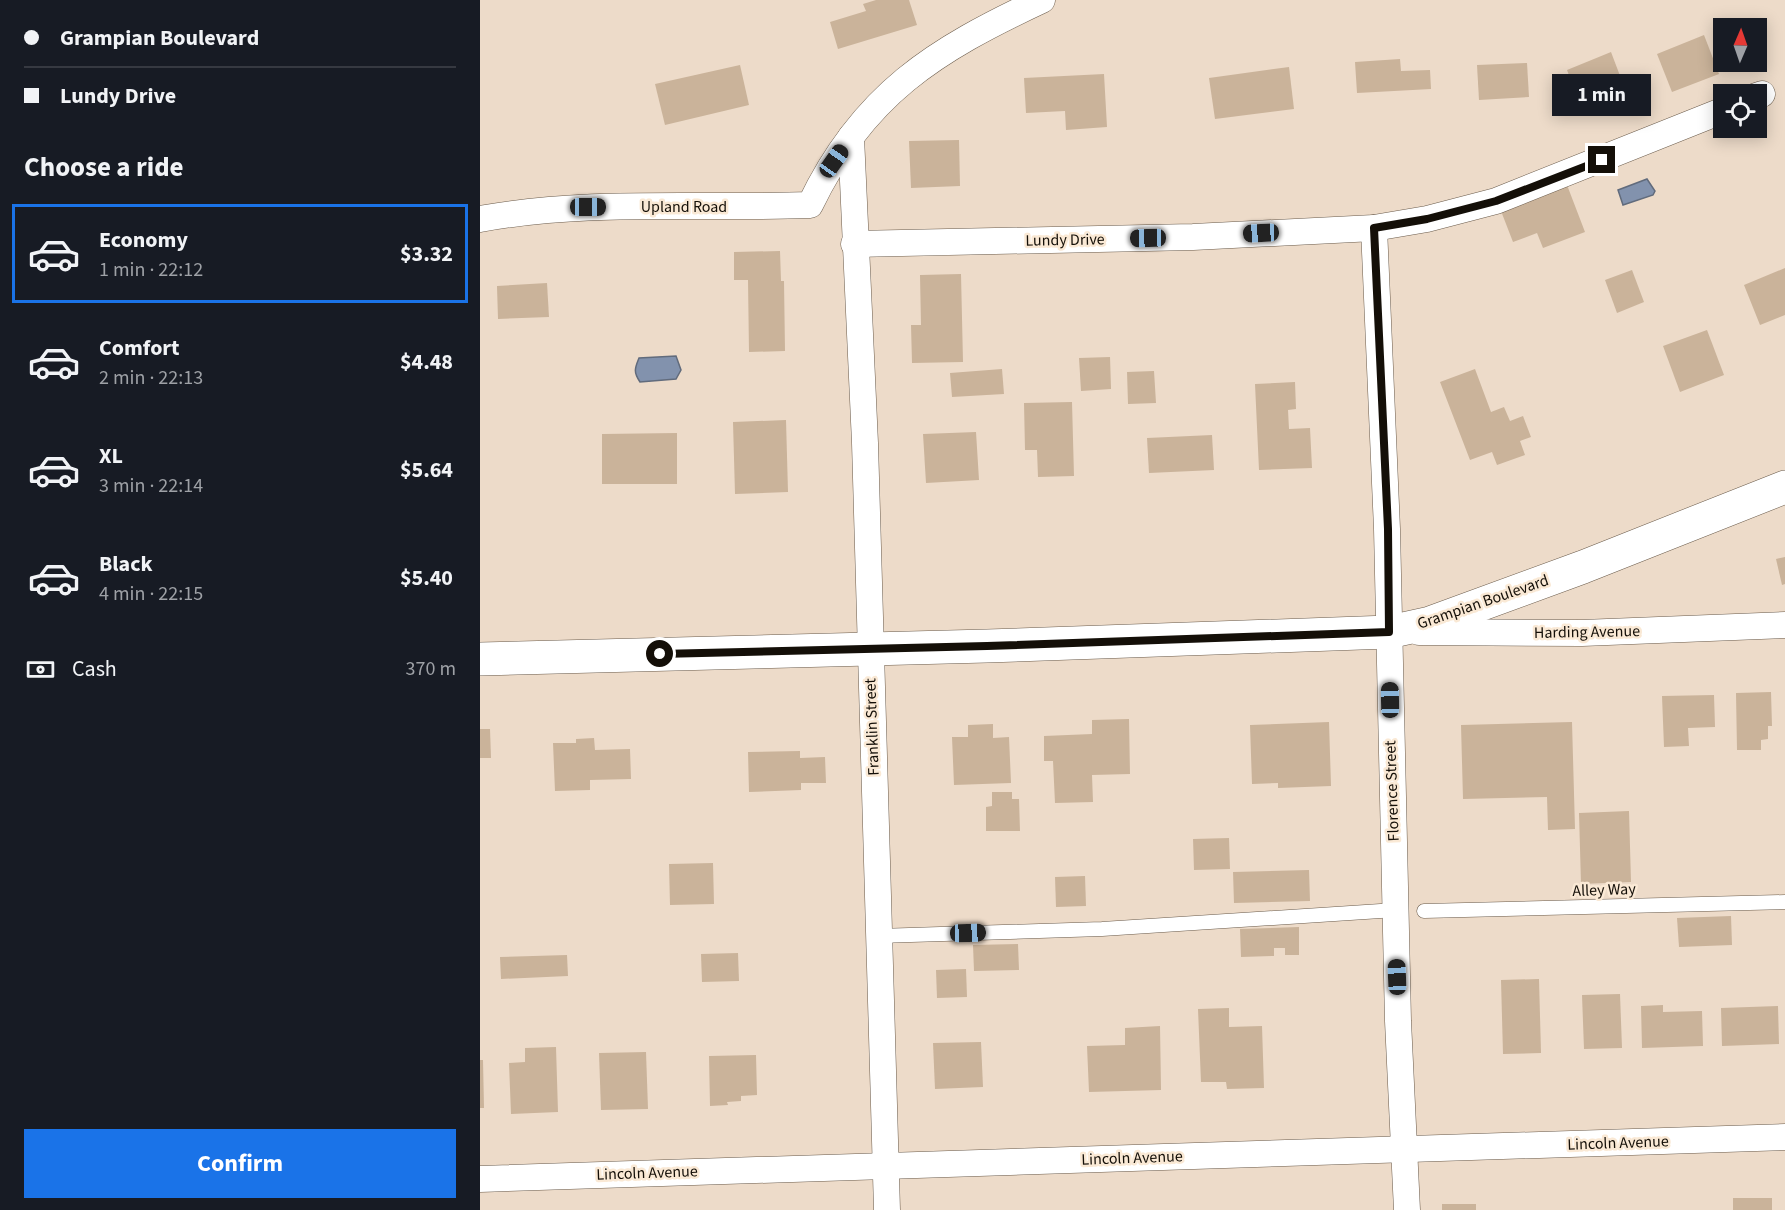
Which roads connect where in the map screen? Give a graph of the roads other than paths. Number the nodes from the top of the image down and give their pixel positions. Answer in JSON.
{"nodes":[{"id":1,"x":1042,"y":0,"type":"edge"},
{"id":2,"x":1713,"y":114,"type":"edge"},
{"id":3,"x":851,"y":137,"type":"junction"},
{"id":4,"x":480,"y":219,"type":"edge"},
{"id":5,"x":1374,"y":228,"type":"junction"},
{"id":6,"x":854,"y":244,"type":"junction"},
{"id":7,"x":1785,"y":487,"type":"edge"},
{"id":8,"x":1785,"y":625,"type":"edge"},
{"id":9,"x":1389,"y":632,"type":"junction"},
{"id":10,"x":870,"y":648,"type":"junction"},
{"id":11,"x":480,"y":659,"type":"edge"},
{"id":12,"x":1785,"y":902,"type":"edge"},
{"id":13,"x":1396,"y":910,"type":"junction"},
{"id":14,"x":1424,"y":911,"type":"dead end"},
{"id":15,"x":878,"y":936,"type":"junction"},
{"id":16,"x":1785,"y":1137,"type":"edge"},
{"id":17,"x":1405,"y":1149,"type":"junction"},
{"id":18,"x":886,"y":1165,"type":"junction"},
{"id":19,"x":480,"y":1179,"type":"edge"},
{"id":20,"x":887,"y":1210,"type":"edge"},
{"id":21,"x":1407,"y":1210,"type":"edge"}],
"edges":[{"from":1,"to":3,"type":"street","name":"Upland Road"},
{"from":2,"to":5,"type":"street","name":"Lundy Drive"},
{"from":3,"to":4,"type":"street","name":"Upland Road"},
{"from":3,"to":6,"type":"street"},
{"from":5,"to":6,"type":"street","name":"Lundy Drive"},
{"from":5,"to":9,"type":"street","name":"Florence Street"},
{"from":6,"to":10,"type":"street","name":"Franklin Street"},
{"from":7,"to":9,"type":"street","name":"Grampian Boulevard"},
{"from":8,"to":9,"type":"street","name":"Harding Avenue"},
{"from":9,"to":10,"type":"street","name":"Grampian Boulevard"},
{"from":9,"to":13,"type":"street","name":"Florence Street"},
{"from":10,"to":11,"type":"street","name":"Grampian Boulevard"},
{"from":10,"to":15,"type":"street","name":"Franklin Street"},
{"from":12,"to":14,"type":"lane","name":"Alley Way"},
{"from":13,"to":15,"type":"lane"},
{"from":13,"to":17,"type":"street","name":"Florence Street"},
{"from":15,"to":18,"type":"street","name":"Franklin Street"},
{"from":16,"to":17,"type":"street","name":"Lincoln Avenue"},
{"from":17,"to":18,"type":"street","name":"Lincoln Avenue"},
{"from":17,"to":21,"type":"street","name":"Florence Street"},
{"from":18,"to":19,"type":"street","name":"Lincoln Avenue"},
{"from":18,"to":20,"type":"street","name":"Franklin Street"}]}
